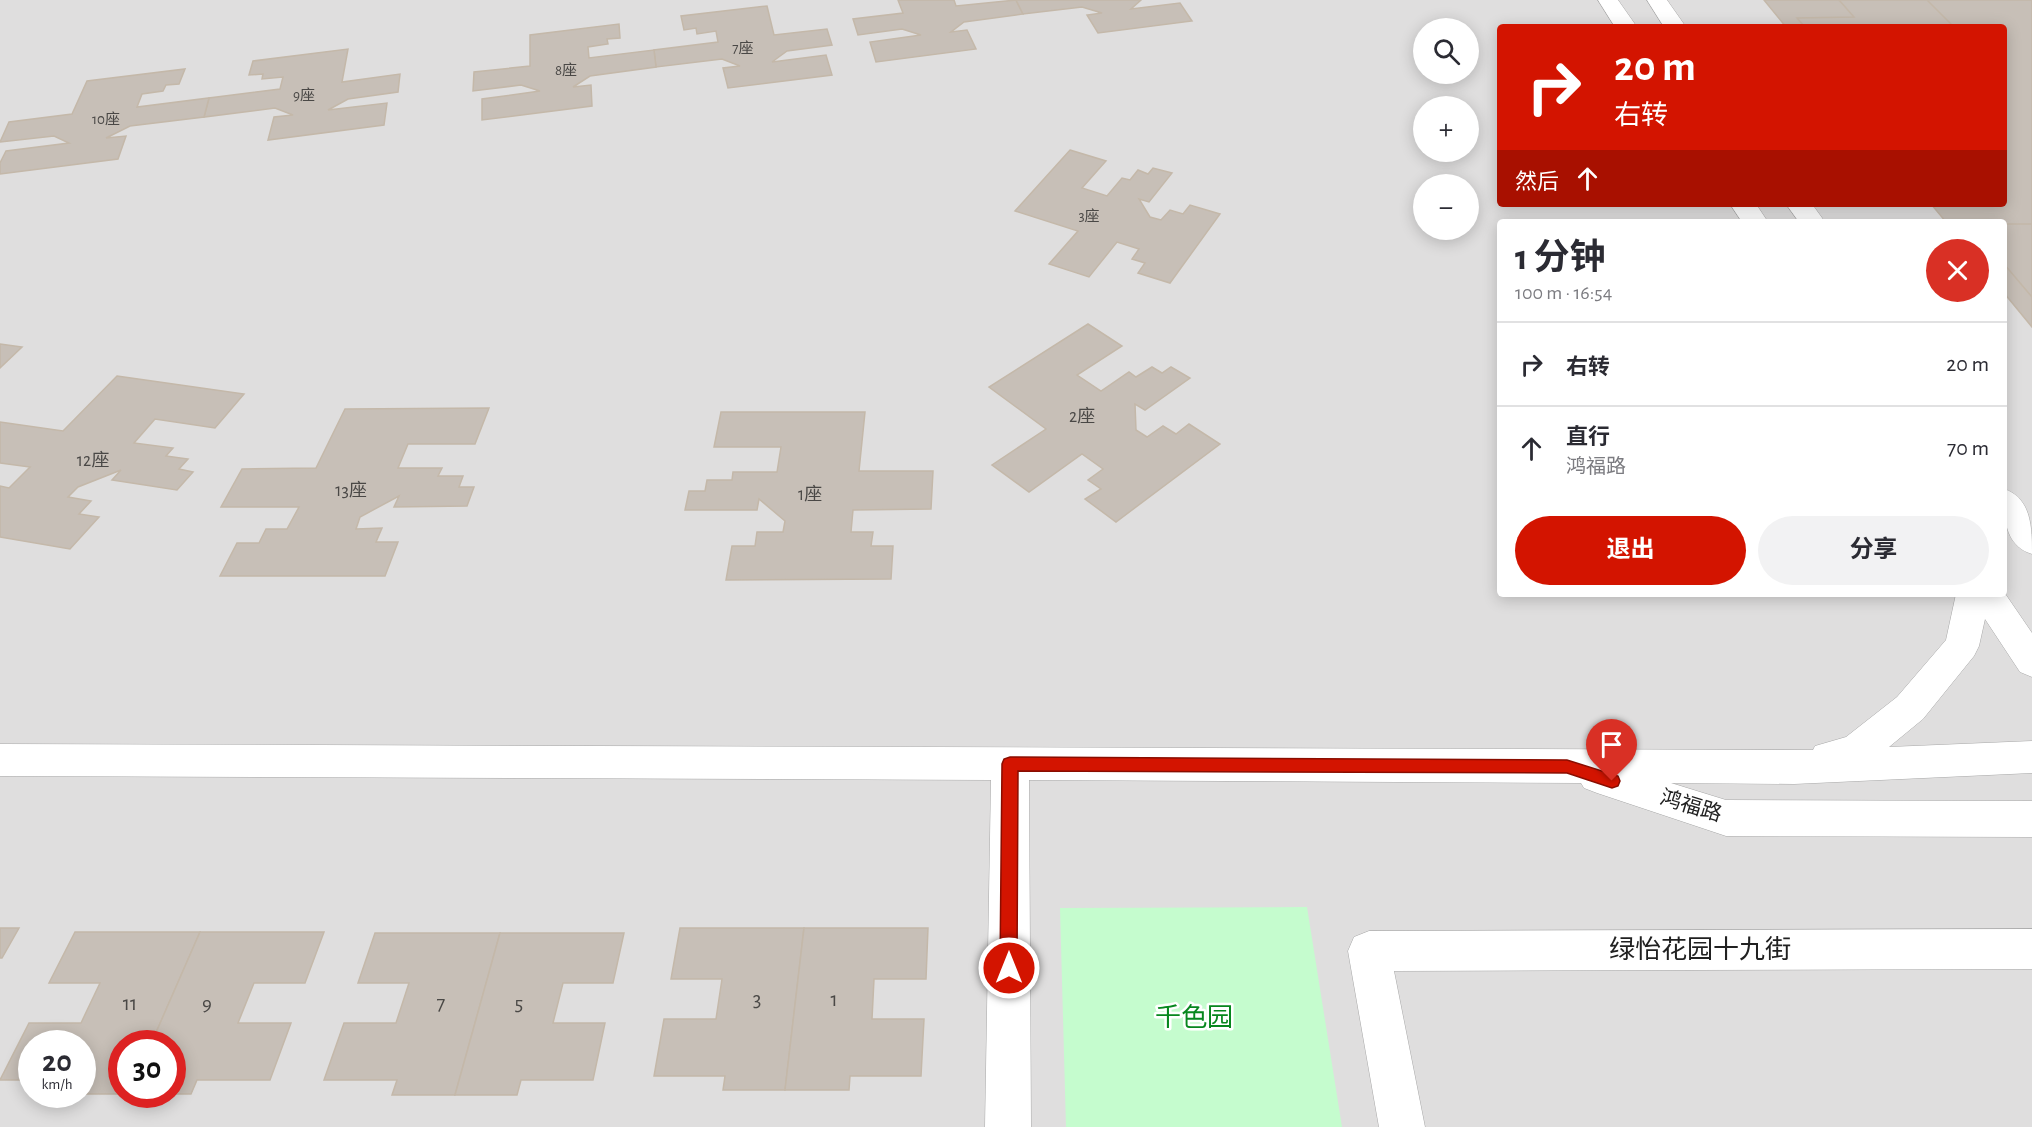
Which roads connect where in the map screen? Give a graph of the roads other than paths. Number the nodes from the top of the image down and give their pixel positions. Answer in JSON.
{"nodes":[{"id":1,"x":1608,"y":0,"type":"edge"},
{"id":2,"x":1657,"y":0,"type":"edge"},
{"id":3,"x":1624,"y":24,"type":"edge"},
{"id":4,"x":1673,"y":24,"type":"edge"},
{"id":5,"x":2007,"y":505,"type":"edge"},
{"id":6,"x":2032,"y":542,"type":"edge"},
{"id":7,"x":1972,"y":597,"type":"edge"},
{"id":8,"x":1989,"y":597,"type":"edge"},
{"id":9,"x":2032,"y":662,"type":"edge"},
{"id":10,"x":2032,"y":757,"type":"edge"},
{"id":11,"x":0,"y":760,"type":"edge"},
{"id":12,"x":1010,"y":764,"type":"junction"},
{"id":13,"x":1567,"y":766,"type":"junction"},
{"id":14,"x":1794,"y":767,"type":"junction"},
{"id":15,"x":2032,"y":819,"type":"edge"},
{"id":16,"x":2032,"y":949,"type":"edge"},
{"id":17,"x":1008,"y":1127,"type":"edge"},
{"id":18,"x":1402,"y":1127,"type":"edge"}],
"edges":[{"from":1,"to":3,"type":"street"},
{"from":2,"to":4,"type":"street"},
{"from":5,"to":6,"type":"street"},
{"from":7,"to":14,"type":"street"},
{"from":8,"to":9,"type":"street"},
{"from":10,"to":14,"type":"street","name":"鸿福路"},
{"from":11,"to":12,"type":"street"},
{"from":12,"to":13,"type":"street"},
{"from":12,"to":17,"type":"street"},
{"from":13,"to":14,"type":"street","name":"鸿福路"},
{"from":13,"to":15,"type":"street","name":"鸿福路"},
{"from":16,"to":18,"type":"street","name":"绿怡花园十九街"}]}
